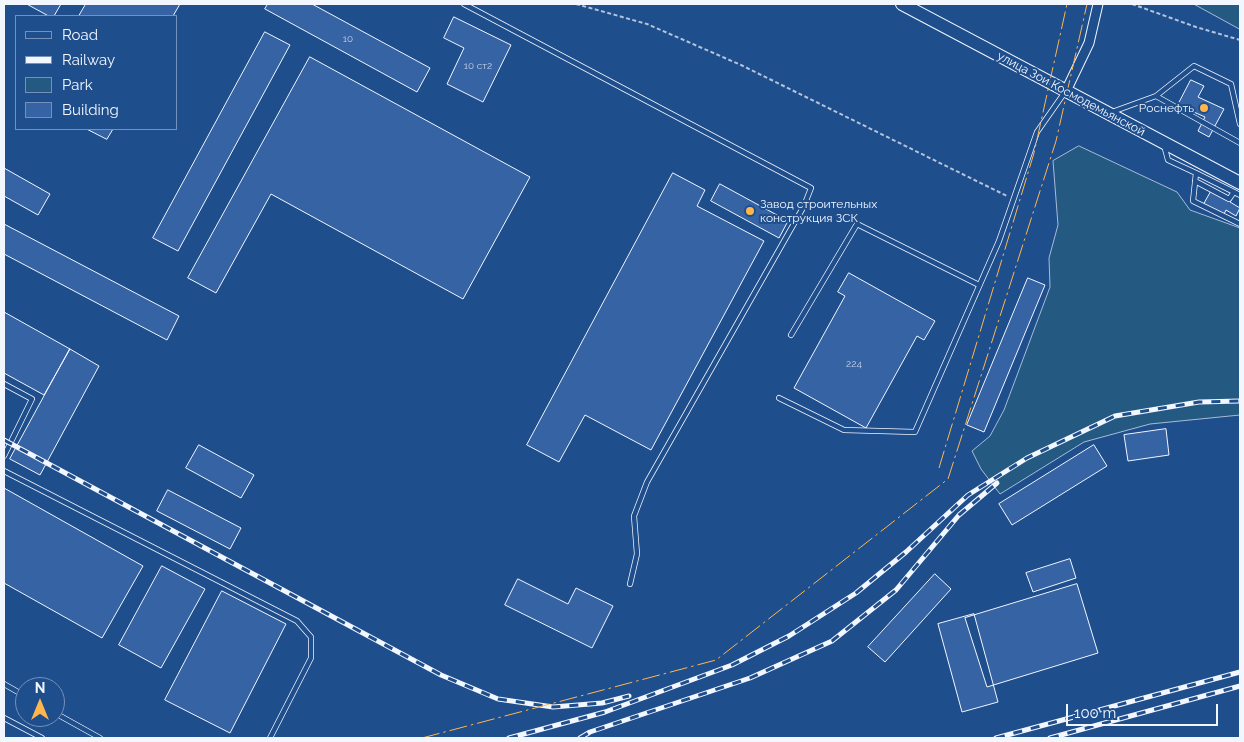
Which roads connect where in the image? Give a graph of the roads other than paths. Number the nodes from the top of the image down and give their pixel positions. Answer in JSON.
{"nodes":[{"id":1,"x":464,"y":4,"type":"edge"},
{"id":2,"x":902,"y":4,"type":"edge"},
{"id":3,"x":1098,"y":4,"type":"edge"},
{"id":4,"x":1066,"y":91,"type":"junction"},
{"id":5,"x":1156,"y":96,"type":"junction"},
{"id":6,"x":1109,"y":113,"type":"junction"},
{"id":7,"x":1240,"y":124,"type":"edge"},
{"id":8,"x":1162,"y":141,"type":"junction"},
{"id":9,"x":1240,"y":143,"type":"edge"},
{"id":10,"x":1196,"y":173,"type":"junction"},
{"id":11,"x":1195,"y":181,"type":"junction"},
{"id":12,"x":1237,"y":187,"type":"edge"},
{"id":13,"x":1240,"y":195,"type":"edge"},
{"id":14,"x":1240,"y":224,"type":"edge"},
{"id":15,"x":979,"y":285,"type":"junction"},
{"id":16,"x":791,"y":336,"type":"dead end"},
{"id":17,"x":4,"y":384,"type":"edge"},
{"id":18,"x":779,"y":398,"type":"dead end"},
{"id":19,"x":4,"y":456,"type":"edge"},
{"id":20,"x":4,"y":471,"type":"edge"},
{"id":21,"x":630,"y":584,"type":"dead end"},
{"id":22,"x":4,"y":684,"type":"edge"},
{"id":23,"x":15,"y":690,"type":"edge"},
{"id":24,"x":4,"y":718,"type":"edge"},
{"id":25,"x":65,"y":720,"type":"edge"},
{"id":26,"x":90,"y":736,"type":"edge"},
{"id":27,"x":42,"y":738,"type":"edge"},
{"id":28,"x":100,"y":738,"type":"edge"},
{"id":29,"x":270,"y":738,"type":"edge"}],
"edges":[{"from":1,"to":21,"type":"lane"},
{"from":2,"to":4,"type":"main road","name":"улица Зои Космодемьянской"},
{"from":3,"to":4,"type":"street"},
{"from":4,"to":6,"type":"main road","name":"улица Зои Космодемьянской"},
{"from":4,"to":15,"type":"lane"},
{"from":5,"to":6,"type":"lane"},
{"from":5,"to":7,"type":"lane"},
{"from":5,"to":9,"type":"lane"},
{"from":6,"to":8,"type":"main road","name":"улица Зои Космодемьянской"},
{"from":8,"to":10,"type":"lane"},
{"from":8,"to":12,"type":"main road","name":"улица Зои Космодемьянской"},
{"from":10,"to":11,"type":"lane"},
{"from":10,"to":12,"type":"lane"},
{"from":11,"to":12,"type":"lane"},
{"from":11,"to":14,"type":"lane"},
{"from":12,"to":13,"type":"lane"},
{"from":15,"to":16,"type":"lane"},
{"from":15,"to":18,"type":"lane"},
{"from":17,"to":19,"type":"lane"},
{"from":20,"to":29,"type":"lane"},
{"from":22,"to":23,"type":"lane"},
{"from":24,"to":27,"type":"lane"},
{"from":25,"to":26,"type":"lane"},
{"from":26,"to":28,"type":"lane"}]}
